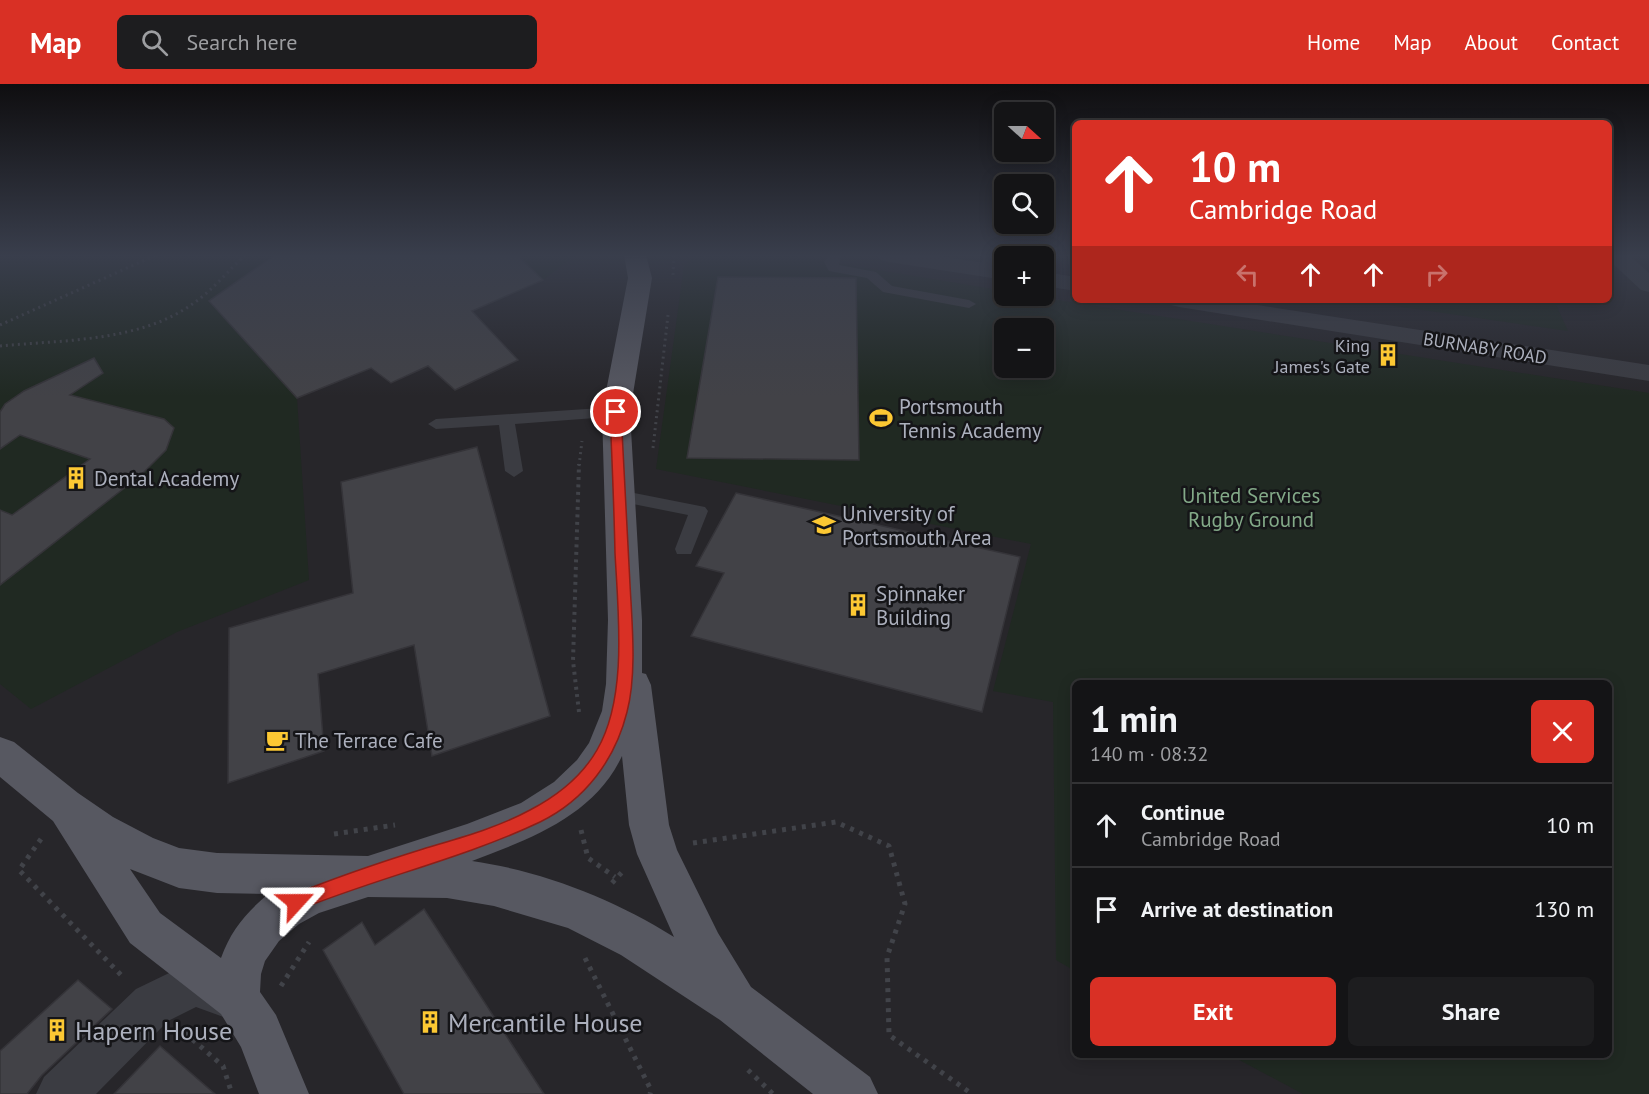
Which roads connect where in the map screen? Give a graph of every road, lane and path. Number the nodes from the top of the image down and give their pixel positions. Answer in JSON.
{"nodes":[{"id":1,"x":51,"y":302,"type":"edge"},
{"id":2,"x":196,"y":302,"type":"edge"},
{"id":3,"x":636,"y":302,"type":"edge"},
{"id":4,"x":959,"y":302,"type":"edge"},
{"id":5,"x":1198,"y":303,"type":"edge"},
{"id":6,"x":969,"y":304,"type":"dead end"},
{"id":7,"x":0,"y":325,"type":"edge"},
{"id":8,"x":0,"y":346,"type":"edge"},
{"id":9,"x":1649,"y":374,"type":"edge"},
{"id":10,"x":616,"y":412,"type":"junction"},
{"id":11,"x":585,"y":414,"type":"junction"},
{"id":12,"x":506,"y":419,"type":"junction"},
{"id":13,"x":436,"y":424,"type":"dead end"},
{"id":14,"x":514,"y":471,"type":"dead end"},
{"id":15,"x":619,"y":496,"type":"junction"},
{"id":16,"x":684,"y":549,"type":"dead end"},
{"id":17,"x":625,"y":620,"type":"junction"},
{"id":18,"x":580,"y":720,"type":"dead end"},
{"id":19,"x":0,"y":754,"type":"edge"},
{"id":20,"x":64,"y":806,"type":"junction"},
{"id":21,"x":398,"y":825,"type":"dead end"},
{"id":22,"x":580,"y":826,"type":"dead end"},
{"id":23,"x":327,"y":835,"type":"dead end"},
{"id":24,"x":685,"y":844,"type":"dead end"},
{"id":25,"x":630,"y":866,"type":"dead end"},
{"id":26,"x":369,"y":874,"type":"junction"},
{"id":27,"x":615,"y":877,"type":"junction"},
{"id":28,"x":610,"y":886,"type":"dead end"},
{"id":29,"x":316,"y":932,"type":"dead end"},
{"id":30,"x":580,"y":949,"type":"dead end"},
{"id":31,"x":129,"y":982,"type":"dead end"},
{"id":32,"x":285,"y":996,"type":"dead end"},
{"id":33,"x":237,"y":998,"type":"junction"},
{"id":34,"x":736,"y":1004,"type":"junction"},
{"id":35,"x":179,"y":1029,"type":"dead end"},
{"id":36,"x":61,"y":1094,"type":"edge"},
{"id":37,"x":232,"y":1094,"type":"edge"},
{"id":38,"x":284,"y":1094,"type":"edge"},
{"id":39,"x":650,"y":1094,"type":"edge"},
{"id":40,"x":853,"y":1094,"type":"edge"},
{"id":41,"x":972,"y":1094,"type":"edge"}],
"edges":[{"from":1,"to":7,"type":"path"},
{"from":2,"to":8,"type":"path"},
{"from":3,"to":10,"type":"main road"},
{"from":4,"to":6,"type":"lane"},
{"from":5,"to":9,"type":"street","name":"BURNABY ROAD"},
{"from":10,"to":11,"type":"lane"},
{"from":10,"to":15,"type":"main road"},
{"from":11,"to":12,"type":"lane"},
{"from":11,"to":18,"type":"path"},
{"from":12,"to":13,"type":"lane"},
{"from":12,"to":14,"type":"lane"},
{"from":15,"to":16,"type":"lane"},
{"from":15,"to":17,"type":"main road"},
{"from":17,"to":26,"type":"main road"},
{"from":17,"to":34,"type":"main road"},
{"from":19,"to":20,"type":"main road"},
{"from":20,"to":26,"type":"main road"},
{"from":20,"to":31,"type":"path"},
{"from":20,"to":33,"type":"main road"},
{"from":21,"to":23,"type":"path"},
{"from":22,"to":27,"type":"path"},
{"from":24,"to":41,"type":"path"},
{"from":25,"to":27,"type":"path"},
{"from":26,"to":33,"type":"main road"},
{"from":26,"to":34,"type":"main road"},
{"from":27,"to":28,"type":"path"},
{"from":29,"to":32,"type":"path"},
{"from":30,"to":39,"type":"path"},
{"from":33,"to":36,"type":"street"},
{"from":33,"to":38,"type":"main road"},
{"from":34,"to":40,"type":"main road"},
{"from":35,"to":37,"type":"path"}]}
